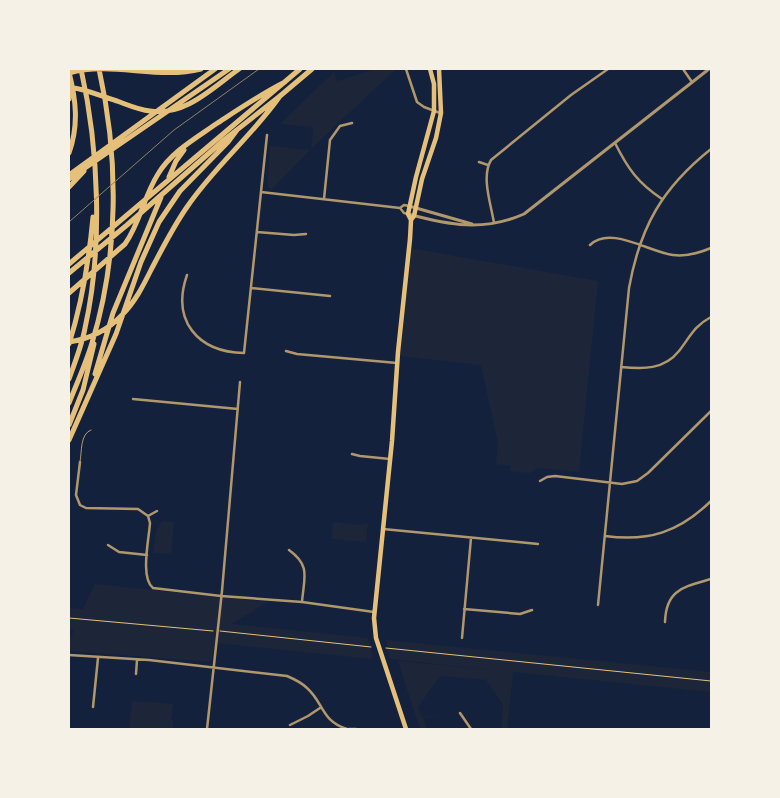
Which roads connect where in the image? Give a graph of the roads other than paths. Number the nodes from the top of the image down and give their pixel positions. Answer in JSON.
{"nodes":[{"id":1,"x":80,"y":69,"type":"edge"},
{"id":2,"x":99,"y":69,"type":"edge"},
{"id":3,"x":201,"y":69,"type":"edge"},
{"id":4,"x":215,"y":69,"type":"edge"},
{"id":5,"x":229,"y":69,"type":"edge"},
{"id":6,"x":238,"y":69,"type":"edge"},
{"id":7,"x":300,"y":69,"type":"edge"},
{"id":8,"x":312,"y":69,"type":"edge"},
{"id":9,"x":406,"y":69,"type":"edge"},
{"id":10,"x":430,"y":69,"type":"edge"},
{"id":11,"x":439,"y":69,"type":"edge"},
{"id":12,"x":606,"y":69,"type":"edge"},
{"id":13,"x":683,"y":69,"type":"edge"},
{"id":14,"x":709,"y":69,"type":"edge"},
{"id":15,"x":69,"y":74,"type":"edge"},
{"id":16,"x":285,"y":82,"type":"junction"},
{"id":17,"x":692,"y":82,"type":"junction"},
{"id":18,"x":69,"y":87,"type":"edge"},
{"id":19,"x":280,"y":96,"type":"junction"},
{"id":20,"x":69,"y":99,"type":"edge"},
{"id":21,"x":434,"y":111,"type":"junction"},
{"id":22,"x":441,"y":113,"type":"junction"},
{"id":23,"x":352,"y":122,"type":"dead end"},
{"id":24,"x":236,"y":130,"type":"junction"},
{"id":25,"x":202,"y":134,"type":"junction"},
{"id":26,"x":267,"y":135,"type":"dead end"},
{"id":27,"x":616,"y":143,"type":"junction"},
{"id":28,"x":711,"y":149,"type":"edge"},
{"id":29,"x":69,"y":153,"type":"edge"},
{"id":30,"x":479,"y":162,"type":"dead end"},
{"id":31,"x":488,"y":165,"type":"junction"},
{"id":32,"x":82,"y":169,"type":"junction"},
{"id":33,"x":69,"y":175,"type":"edge"},
{"id":34,"x":69,"y":179,"type":"edge"},
{"id":35,"x":69,"y":187,"type":"edge"},
{"id":36,"x":95,"y":190,"type":"junction"},
{"id":37,"x":261,"y":192,"type":"junction"},
{"id":38,"x":324,"y":199,"type":"junction"},
{"id":39,"x":662,"y":199,"type":"junction"},
{"id":40,"x":409,"y":206,"type":"junction"},
{"id":41,"x":400,"y":208,"type":"junction"},
{"id":42,"x":416,"y":208,"type":"junction"},
{"id":43,"x":408,"y":214,"type":"junction"},
{"id":44,"x":413,"y":218,"type":"junction"},
{"id":45,"x":494,"y":223,"type":"junction"},
{"id":46,"x":475,"y":224,"type":"junction"},
{"id":47,"x":257,"y":232,"type":"junction"},
{"id":48,"x":306,"y":234,"type":"dead end"},
{"id":49,"x":590,"y":245,"type":"dead end"},
{"id":50,"x":639,"y":245,"type":"junction"},
{"id":51,"x":711,"y":248,"type":"edge"},
{"id":52,"x":69,"y":264,"type":"edge"},
{"id":53,"x":69,"y":273,"type":"edge"},
{"id":54,"x":187,"y":275,"type":"dead end"},
{"id":55,"x":251,"y":288,"type":"junction"},
{"id":56,"x":69,"y":292,"type":"edge"},
{"id":57,"x":330,"y":296,"type":"dead end"},
{"id":58,"x":101,"y":309,"type":"junction"},
{"id":59,"x":711,"y":316,"type":"edge"},
{"id":60,"x":69,"y":343,"type":"edge"},
{"id":61,"x":286,"y":351,"type":"dead end"},
{"id":62,"x":397,"y":363,"type":"junction"},
{"id":63,"x":621,"y":367,"type":"junction"},
{"id":64,"x":69,"y":379,"type":"edge"},
{"id":65,"x":240,"y":382,"type":"dead end"},
{"id":66,"x":88,"y":396,"type":"junction"},
{"id":67,"x":133,"y":399,"type":"dead end"},
{"id":68,"x":69,"y":403,"type":"edge"},
{"id":69,"x":238,"y":409,"type":"junction"},
{"id":70,"x":711,"y":411,"type":"edge"},
{"id":71,"x":69,"y":425,"type":"edge"},
{"id":72,"x":90,"y":430,"type":"dead end"},
{"id":73,"x":69,"y":440,"type":"edge"},
{"id":74,"x":352,"y":454,"type":"dead end"},
{"id":75,"x":390,"y":459,"type":"junction"},
{"id":76,"x":80,"y":462,"type":"joint"},
{"id":77,"x":540,"y":481,"type":"dead end"},
{"id":78,"x":610,"y":483,"type":"junction"},
{"id":79,"x":711,"y":502,"type":"edge"},
{"id":80,"x":157,"y":511,"type":"dead end"},
{"id":81,"x":148,"y":516,"type":"junction"},
{"id":82,"x":383,"y":529,"type":"junction"},
{"id":83,"x":604,"y":536,"type":"junction"},
{"id":84,"x":471,"y":538,"type":"junction"},
{"id":85,"x":538,"y":544,"type":"dead end"},
{"id":86,"x":108,"y":545,"type":"dead end"},
{"id":87,"x":289,"y":550,"type":"dead end"},
{"id":88,"x":147,"y":555,"type":"junction"},
{"id":89,"x":711,"y":579,"type":"edge"},
{"id":90,"x":222,"y":596,"type":"junction"},
{"id":91,"x":302,"y":602,"type":"junction"},
{"id":92,"x":598,"y":605,"type":"dead end"},
{"id":93,"x":464,"y":609,"type":"junction"},
{"id":94,"x":532,"y":610,"type":"dead end"},
{"id":95,"x":374,"y":612,"type":"junction"},
{"id":96,"x":665,"y":622,"type":"dead end"},
{"id":97,"x":462,"y":638,"type":"dead end"},
{"id":98,"x":69,"y":655,"type":"edge"},
{"id":99,"x":98,"y":658,"type":"junction"},
{"id":100,"x":137,"y":660,"type":"junction"},
{"id":101,"x":214,"y":669,"type":"junction"},
{"id":102,"x":136,"y":674,"type":"dead end"},
{"id":103,"x":93,"y":707,"type":"dead end"},
{"id":104,"x":320,"y":708,"type":"junction"},
{"id":105,"x":460,"y":713,"type":"dead end"},
{"id":106,"x":290,"y":725,"type":"dead end"},
{"id":107,"x":208,"y":729,"type":"edge"},
{"id":108,"x":348,"y":729,"type":"edge"},
{"id":109,"x":356,"y":729,"type":"edge"},
{"id":110,"x":406,"y":729,"type":"edge"},
{"id":111,"x":471,"y":729,"type":"edge"}],
"edges":[{"from":1,"to":36,"type":"highway"},
{"from":2,"to":58,"type":"highway"},
{"from":3,"to":15,"type":"highway"},
{"from":4,"to":32,"type":"highway"},
{"from":5,"to":32,"type":"highway"},
{"from":6,"to":18,"type":"highway"},
{"from":7,"to":16,"type":"highway"},
{"from":8,"to":19,"type":"highway"},
{"from":9,"to":21,"type":"street"},
{"from":10,"to":21,"type":"main road"},
{"from":11,"to":22,"type":"main road"},
{"from":12,"to":31,"type":"street"},
{"from":13,"to":17,"type":"street"},
{"from":14,"to":17,"type":"street"},
{"from":15,"to":20,"type":"highway"},
{"from":15,"to":29,"type":"highway"},
{"from":16,"to":25,"type":"highway"},
{"from":16,"to":52,"type":"highway"},
{"from":17,"to":27,"type":"street"},
{"from":19,"to":24,"type":"highway"},
{"from":19,"to":60,"type":"highway"},
{"from":21,"to":22,"type":"street"},
{"from":21,"to":40,"type":"main road"},
{"from":22,"to":42,"type":"main road"},
{"from":23,"to":38,"type":"street"},
{"from":24,"to":53,"type":"highway"},
{"from":24,"to":66,"type":"highway"},
{"from":25,"to":56,"type":"highway"},
{"from":25,"to":66,"type":"highway"},
{"from":26,"to":37,"type":"street"},
{"from":27,"to":39,"type":"street"},
{"from":27,"to":45,"type":"street"},
{"from":28,"to":39,"type":"street"},
{"from":30,"to":31,"type":"street"},
{"from":31,"to":45,"type":"street"},
{"from":32,"to":33,"type":"highway"},
{"from":32,"to":34,"type":"highway"},
{"from":32,"to":35,"type":"highway"},
{"from":36,"to":60,"type":"highway"},
{"from":36,"to":64,"type":"highway"},
{"from":37,"to":38,"type":"street"},
{"from":37,"to":47,"type":"street"},
{"from":38,"to":41,"type":"street"},
{"from":39,"to":50,"type":"street"},
{"from":40,"to":41,"type":"street"},
{"from":40,"to":42,"type":"street"},
{"from":40,"to":43,"type":"main road"},
{"from":41,"to":43,"type":"street"},
{"from":42,"to":44,"type":"main road"},
{"from":42,"to":46,"type":"street"},
{"from":43,"to":44,"type":"main road"},
{"from":44,"to":46,"type":"street"},
{"from":44,"to":62,"type":"main road"},
{"from":45,"to":46,"type":"street"},
{"from":47,"to":48,"type":"street"},
{"from":47,"to":55,"type":"street"},
{"from":49,"to":50,"type":"street"},
{"from":50,"to":51,"type":"street"},
{"from":50,"to":63,"type":"street"},
{"from":54,"to":55,"type":"street"},
{"from":55,"to":57,"type":"street"},
{"from":58,"to":68,"type":"highway"},
{"from":58,"to":71,"type":"highway"},
{"from":59,"to":63,"type":"street"},
{"from":61,"to":62,"type":"street"},
{"from":62,"to":75,"type":"main road"},
{"from":63,"to":78,"type":"street"},
{"from":65,"to":69,"type":"street"},
{"from":66,"to":73,"type":"highway"},
{"from":67,"to":69,"type":"street"},
{"from":69,"to":90,"type":"street"},
{"from":70,"to":78,"type":"street"},
{"from":72,"to":76,"type":"lane"},
{"from":74,"to":75,"type":"street"},
{"from":75,"to":82,"type":"main road"},
{"from":76,"to":81,"type":"street"},
{"from":77,"to":78,"type":"street"},
{"from":78,"to":83,"type":"street"},
{"from":79,"to":83,"type":"street"},
{"from":80,"to":81,"type":"street"},
{"from":81,"to":88,"type":"street"},
{"from":82,"to":84,"type":"street"},
{"from":82,"to":95,"type":"main road"},
{"from":83,"to":92,"type":"street"},
{"from":84,"to":85,"type":"street"},
{"from":84,"to":93,"type":"street"},
{"from":86,"to":88,"type":"street"},
{"from":87,"to":91,"type":"street"},
{"from":88,"to":90,"type":"street"},
{"from":89,"to":96,"type":"street"},
{"from":90,"to":91,"type":"street"},
{"from":90,"to":101,"type":"street"},
{"from":91,"to":95,"type":"street"},
{"from":93,"to":94,"type":"street"},
{"from":93,"to":97,"type":"street"},
{"from":95,"to":110,"type":"main road"},
{"from":98,"to":99,"type":"street"},
{"from":99,"to":100,"type":"street"},
{"from":99,"to":103,"type":"street"},
{"from":100,"to":101,"type":"street"},
{"from":100,"to":102,"type":"street"},
{"from":101,"to":104,"type":"street"},
{"from":101,"to":107,"type":"street"},
{"from":104,"to":106,"type":"street"},
{"from":104,"to":108,"type":"street"},
{"from":105,"to":111,"type":"street"},
{"from":108,"to":109,"type":"street"}]}
